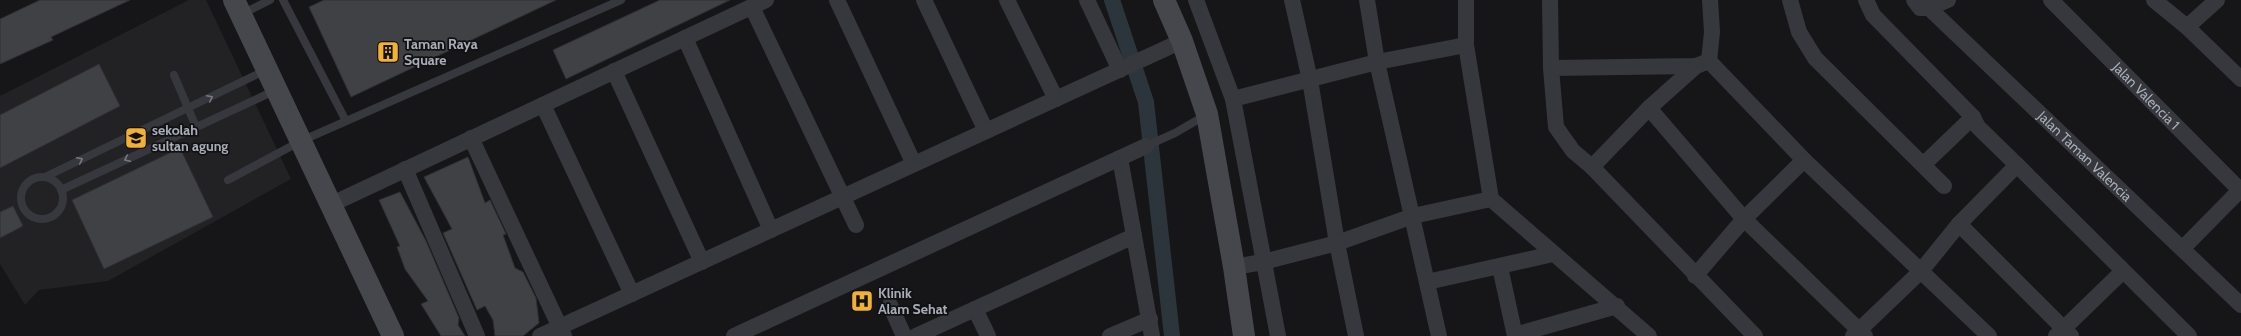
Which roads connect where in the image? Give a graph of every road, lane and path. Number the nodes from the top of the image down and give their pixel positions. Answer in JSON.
{"nodes":[{"id":1,"x":270,"y":0,"type":"edge"},
{"id":2,"x":283,"y":0,"type":"edge"},
{"id":3,"x":621,"y":0,"type":"edge"},
{"id":4,"x":766,"y":0,"type":"edge"},
{"id":5,"x":837,"y":0,"type":"edge"},
{"id":6,"x":924,"y":0,"type":"edge"},
{"id":7,"x":1007,"y":0,"type":"edge"},
{"id":8,"x":1087,"y":0,"type":"edge"},
{"id":9,"x":1164,"y":0,"type":"edge"},
{"id":10,"x":1196,"y":0,"type":"edge"},
{"id":11,"x":1367,"y":0,"type":"edge"},
{"id":12,"x":1460,"y":0,"type":"edge"},
{"id":13,"x":1466,"y":0,"type":"edge"},
{"id":14,"x":1550,"y":0,"type":"edge"},
{"id":15,"x":1710,"y":0,"type":"edge"},
{"id":16,"x":1790,"y":0,"type":"edge"},
{"id":17,"x":1866,"y":0,"type":"edge"},
{"id":18,"x":1914,"y":0,"type":"edge"},
{"id":19,"x":1948,"y":0,"type":"edge"},
{"id":20,"x":2051,"y":0,"type":"edge"},
{"id":21,"x":2154,"y":0,"type":"edge"},
{"id":22,"x":1292,"y":1,"type":"edge"},
{"id":23,"x":2216,"y":1,"type":"edge"},
{"id":24,"x":237,"y":7,"type":"edge"},
{"id":25,"x":752,"y":7,"type":"junction"},
{"id":26,"x":1929,"y":8,"type":"junction"},
{"id":27,"x":1464,"y":18,"type":"junction"},
{"id":28,"x":2187,"y":27,"type":"junction"},
{"id":29,"x":685,"y":38,"type":"junction"},
{"id":30,"x":1182,"y":41,"type":"junction"},
{"id":31,"x":1466,"y":45,"type":"junction"},
{"id":32,"x":1377,"y":62,"type":"junction"},
{"id":33,"x":1703,"y":64,"type":"junction"},
{"id":34,"x":1551,"y":68,"type":"junction"},
{"id":35,"x":1123,"y":69,"type":"junction"},
{"id":36,"x":267,"y":70,"type":"junction"},
{"id":37,"x":614,"y":71,"type":"junction"},
{"id":38,"x":174,"y":75,"type":"dead end"},
{"id":39,"x":2241,"y":79,"type":"edge"},
{"id":40,"x":1310,"y":80,"type":"junction"},
{"id":41,"x":277,"y":90,"type":"junction"},
{"id":42,"x":1233,"y":99,"type":"junction"},
{"id":43,"x":1056,"y":100,"type":"junction"},
{"id":44,"x":543,"y":105,"type":"junction"},
{"id":45,"x":1648,"y":108,"type":"junction"},
{"id":46,"x":187,"y":109,"type":"junction"},
{"id":47,"x":1207,"y":114,"type":"junction"},
{"id":48,"x":1973,"y":117,"type":"junction"},
{"id":49,"x":346,"y":121,"type":"junction"},
{"id":50,"x":196,"y":127,"type":"junction"},
{"id":51,"x":986,"y":131,"type":"junction"},
{"id":52,"x":471,"y":138,"type":"junction"},
{"id":53,"x":301,"y":141,"type":"junction"},
{"id":54,"x":1146,"y":146,"type":"joint"},
{"id":55,"x":1120,"y":158,"type":"junction"},
{"id":56,"x":1804,"y":160,"type":"junction"},
{"id":57,"x":914,"y":164,"type":"junction"},
{"id":58,"x":1923,"y":165,"type":"junction"},
{"id":59,"x":2017,"y":165,"type":"junction"},
{"id":60,"x":1592,"y":167,"type":"junction"},
{"id":61,"x":405,"y":169,"type":"junction"},
{"id":62,"x":45,"y":177,"type":"junction"},
{"id":63,"x":228,"y":180,"type":"dead end"},
{"id":64,"x":1944,"y":186,"type":"dead end"},
{"id":65,"x":61,"y":190,"type":"junction"},
{"id":66,"x":2241,"y":190,"type":"edge"},
{"id":67,"x":843,"y":197,"type":"junction"},
{"id":68,"x":1491,"y":199,"type":"junction"},
{"id":69,"x":332,"y":204,"type":"junction"},
{"id":70,"x":1413,"y":216,"type":"junction"},
{"id":71,"x":1744,"y":219,"type":"junction"},
{"id":72,"x":1959,"y":224,"type":"junction"},
{"id":73,"x":856,"y":225,"type":"dead end"},
{"id":74,"x":771,"y":230,"type":"junction"},
{"id":75,"x":1134,"y":236,"type":"junction"},
{"id":76,"x":1337,"y":243,"type":"junction"},
{"id":77,"x":2183,"y":248,"type":"junction"},
{"id":78,"x":1553,"y":254,"type":"junction"},
{"id":79,"x":702,"y":262,"type":"junction"},
{"id":80,"x":1263,"y":262,"type":"junction"},
{"id":81,"x":1234,"y":267,"type":"junction"},
{"id":82,"x":1500,"y":267,"type":"junction"},
{"id":83,"x":1921,"y":271,"type":"junction"},
{"id":84,"x":2123,"y":271,"type":"junction"},
{"id":85,"x":1695,"y":276,"type":"junction"},
{"id":86,"x":1427,"y":282,"type":"junction"},
{"id":87,"x":632,"y":294,"type":"junction"},
{"id":88,"x":2241,"y":305,"type":"edge"},
{"id":89,"x":890,"y":306,"type":"dead end"},
{"id":90,"x":1617,"y":306,"type":"junction"},
{"id":91,"x":975,"y":309,"type":"junction"},
{"id":92,"x":1150,"y":319,"type":"junction"},
{"id":93,"x":562,"y":332,"type":"edge"},
{"id":94,"x":2064,"y":333,"type":"edge"},
{"id":95,"x":1858,"y":334,"type":"edge"},
{"id":96,"x":1515,"y":335,"type":"edge"},
{"id":97,"x":393,"y":336,"type":"edge"},
{"id":98,"x":477,"y":336,"type":"edge"},
{"id":99,"x":540,"y":336,"type":"edge"},
{"id":100,"x":734,"y":336,"type":"edge"},
{"id":101,"x":904,"y":336,"type":"edge"},
{"id":102,"x":916,"y":336,"type":"edge"},
{"id":103,"x":988,"y":336,"type":"edge"},
{"id":104,"x":1110,"y":336,"type":"edge"},
{"id":105,"x":1152,"y":336,"type":"edge"},
{"id":106,"x":1244,"y":336,"type":"edge"},
{"id":107,"x":1278,"y":336,"type":"edge"},
{"id":108,"x":1356,"y":336,"type":"edge"},
{"id":109,"x":1439,"y":336,"type":"edge"},
{"id":110,"x":1649,"y":336,"type":"edge"},
{"id":111,"x":1755,"y":336,"type":"edge"},
{"id":112,"x":1989,"y":336,"type":"edge"},
{"id":113,"x":2189,"y":336,"type":"edge"}],
"edges":[{"from":1,"to":24,"type":"lane"},
{"from":2,"to":49,"type":"lane"},
{"from":3,"to":49,"type":"lane"},
{"from":4,"to":25,"type":"street"},
{"from":5,"to":57,"type":"street"},
{"from":6,"to":51,"type":"street"},
{"from":7,"to":43,"type":"street"},
{"from":8,"to":35,"type":"street"},
{"from":9,"to":30,"type":"street"},
{"from":10,"to":42,"type":"street"},
{"from":11,"to":32,"type":"street"},
{"from":12,"to":27,"type":"street"},
{"from":13,"to":27,"type":"street"},
{"from":14,"to":34,"type":"street"},
{"from":15,"to":33,"type":"street"},
{"from":16,"to":58,"type":"street"},
{"from":17,"to":48,"type":"street"},
{"from":18,"to":26,"type":"street","name":"Jalan Taman Valencia"},
{"from":19,"to":26,"type":"street"},
{"from":20,"to":66,"type":"street","name":"Jalan Valencia 1"},
{"from":21,"to":28,"type":"street"},
{"from":22,"to":40,"type":"street"},
{"from":23,"to":28,"type":"street"},
{"from":24,"to":36,"type":"street"},
{"from":25,"to":29,"type":"street"},
{"from":25,"to":67,"type":"street"},
{"from":26,"to":77,"type":"street","name":"Jalan Taman Valencia"},
{"from":27,"to":31,"type":"street"},
{"from":28,"to":39,"type":"street"},
{"from":29,"to":37,"type":"street"},
{"from":29,"to":74,"type":"street"},
{"from":30,"to":35,"type":"street"},
{"from":30,"to":47,"type":"street"},
{"from":31,"to":32,"type":"street"},
{"from":31,"to":68,"type":"street"},
{"from":32,"to":40,"type":"street"},
{"from":32,"to":70,"type":"street"},
{"from":33,"to":34,"type":"street"},
{"from":33,"to":45,"type":"street"},
{"from":33,"to":56,"type":"street"},
{"from":34,"to":60,"type":"street"},
{"from":35,"to":43,"type":"street"},
{"from":36,"to":41,"type":"street"},
{"from":46,"to":36,"type":"lane","one_way":true},
{"from":37,"to":44,"type":"street"},
{"from":37,"to":79,"type":"street"},
{"from":38,"to":46,"type":"lane"},
{"from":40,"to":42,"type":"street"},
{"from":40,"to":76,"type":"street"},
{"from":41,"to":50,"type":"lane"},
{"from":41,"to":53,"type":"street"},
{"from":42,"to":80,"type":"street"},
{"from":43,"to":51,"type":"street"},
{"from":44,"to":52,"type":"street"},
{"from":44,"to":87,"type":"street"},
{"from":45,"to":60,"type":"street"},
{"from":45,"to":71,"type":"street"},
{"from":46,"to":50,"type":"lane"},
{"from":62,"to":46,"type":"lane","one_way":true},
{"from":47,"to":54,"type":"lane"},
{"from":47,"to":81,"type":"street"},
{"from":48,"to":58,"type":"street"},
{"from":48,"to":59,"type":"street"},
{"from":49,"to":53,"type":"lane"},
{"from":50,"to":65,"type":"lane","one_way":true},
{"from":51,"to":57,"type":"street"},
{"from":52,"to":61,"type":"street"},
{"from":52,"to":93,"type":"street"},
{"from":53,"to":63,"type":"lane"},
{"from":53,"to":69,"type":"street"},
{"from":54,"to":55,"type":"street"},
{"from":55,"to":75,"type":"street"},
{"from":55,"to":100,"type":"street"},
{"from":56,"to":71,"type":"street"},
{"from":56,"to":83,"type":"street"},
{"from":57,"to":67,"type":"street"},
{"from":58,"to":64,"type":"street"},
{"from":59,"to":72,"type":"street"},
{"from":59,"to":84,"type":"street"},
{"from":60,"to":85,"type":"street"},
{"from":61,"to":69,"type":"street"},
{"from":61,"to":98,"type":"street"},
{"from":62,"to":65,"type":"lane"},
{"from":62,"to":65,"type":"lane"},
{"from":66,"to":77,"type":"street"},
{"from":67,"to":73,"type":"street"},
{"from":67,"to":74,"type":"street"},
{"from":68,"to":70,"type":"street"},
{"from":68,"to":78,"type":"street"},
{"from":69,"to":97,"type":"street"},
{"from":70,"to":76,"type":"street"},
{"from":70,"to":86,"type":"street"},
{"from":71,"to":85,"type":"street"},
{"from":71,"to":95,"type":"street"},
{"from":72,"to":83,"type":"street"},
{"from":72,"to":94,"type":"street"},
{"from":74,"to":79,"type":"street"},
{"from":75,"to":91,"type":"street"},
{"from":75,"to":92,"type":"street"},
{"from":76,"to":80,"type":"street"},
{"from":76,"to":108,"type":"street"},
{"from":77,"to":88,"type":"street","name":"Jalan Taman Valencia"},
{"from":78,"to":82,"type":"street"},
{"from":78,"to":90,"type":"street"},
{"from":79,"to":87,"type":"street"},
{"from":80,"to":81,"type":"street"},
{"from":80,"to":107,"type":"street"},
{"from":81,"to":106,"type":"street"},
{"from":82,"to":86,"type":"street"},
{"from":82,"to":96,"type":"street"},
{"from":83,"to":95,"type":"street"},
{"from":83,"to":112,"type":"street"},
{"from":84,"to":94,"type":"street"},
{"from":84,"to":113,"type":"street"},
{"from":85,"to":111,"type":"street"},
{"from":86,"to":109,"type":"street"},
{"from":87,"to":93,"type":"street"},
{"from":89,"to":101,"type":"street"},
{"from":90,"to":96,"type":"street"},
{"from":90,"to":110,"type":"street"},
{"from":91,"to":102,"type":"street"},
{"from":91,"to":103,"type":"street"},
{"from":92,"to":104,"type":"street"},
{"from":92,"to":105,"type":"street"},
{"from":93,"to":99,"type":"street"}]}
